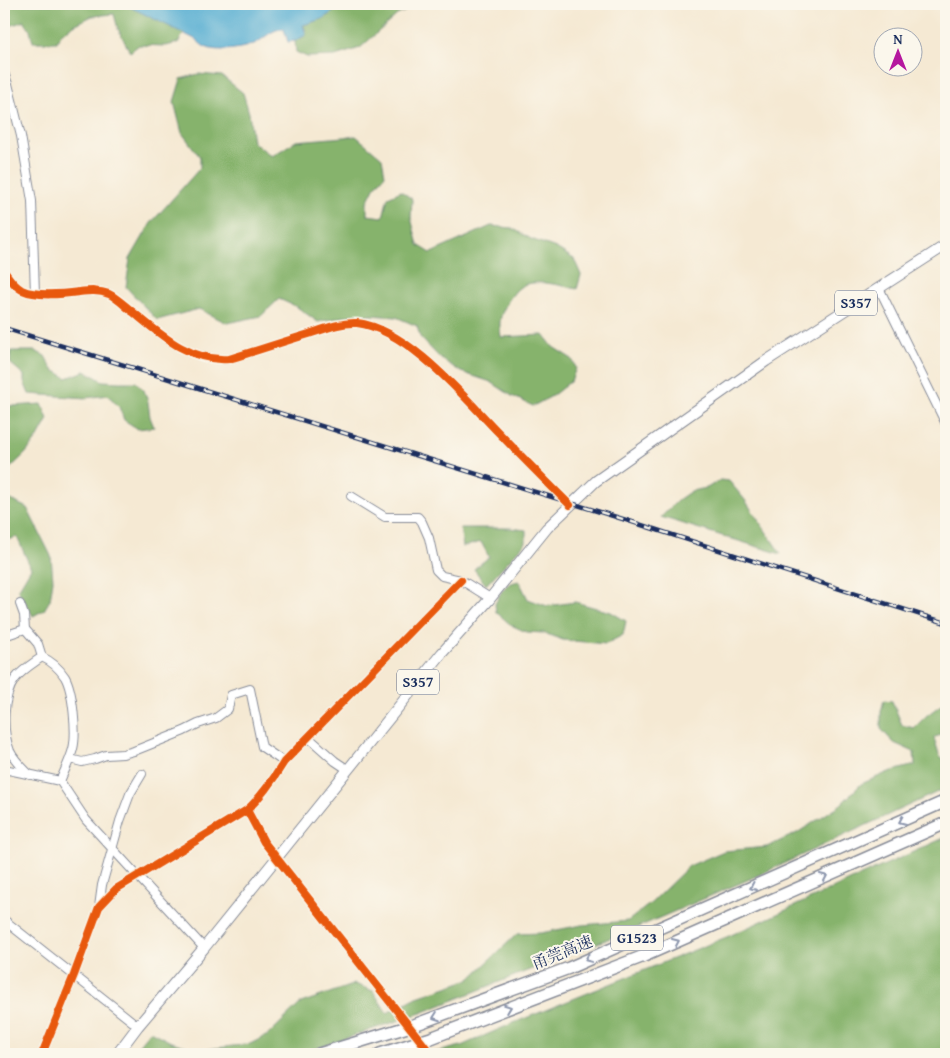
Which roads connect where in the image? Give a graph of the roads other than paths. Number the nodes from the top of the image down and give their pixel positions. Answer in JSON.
{"nodes":[{"id":1,"x":4,"y":73,"type":"edge"},
{"id":2,"x":946,"y":245,"type":"edge"},
{"id":3,"x":4,"y":271,"type":"edge"},
{"id":4,"x":879,"y":288,"type":"junction"},
{"id":5,"x":35,"y":294,"type":"junction"},
{"id":6,"x":946,"y":424,"type":"edge"},
{"id":7,"x":351,"y":496,"type":"dead end"},
{"id":8,"x":570,"y":505,"type":"junction"},
{"id":9,"x":461,"y":580,"type":"junction"},
{"id":10,"x":490,"y":598,"type":"junction"},
{"id":11,"x":20,"y":604,"type":"dead end"},
{"id":12,"x":25,"y":629,"type":"junction"},
{"id":13,"x":4,"y":636,"type":"edge"},
{"id":14,"x":42,"y":657,"type":"junction"},
{"id":15,"x":308,"y":737,"type":"junction"},
{"id":16,"x":70,"y":759,"type":"junction"},
{"id":17,"x":284,"y":762,"type":"junction"},
{"id":18,"x":4,"y":769,"type":"edge"},
{"id":19,"x":347,"y":770,"type":"junction"},
{"id":20,"x":142,"y":774,"type":"dead end"},
{"id":21,"x":30,"y":775,"type":"junction"},
{"id":22,"x":60,"y":781,"type":"junction"},
{"id":23,"x":946,"y":802,"type":"edge"},
{"id":24,"x":247,"y":810,"type":"junction"},
{"id":25,"x":946,"y":823,"type":"edge"},
{"id":26,"x":113,"y":849,"type":"junction"},
{"id":27,"x":276,"y":857,"type":"junction"},
{"id":28,"x":137,"y":876,"type":"junction"},
{"id":29,"x":98,"y":906,"type":"junction"},
{"id":30,"x":4,"y":920,"type":"edge"},
{"id":31,"x":204,"y":948,"type":"junction"},
{"id":32,"x":74,"y":975,"type":"junction"},
{"id":33,"x":400,"y":1015,"type":"tunnel mouth"},
{"id":34,"x":138,"y":1026,"type":"junction"},
{"id":35,"x":42,"y":1054,"type":"edge"},
{"id":36,"x":117,"y":1054,"type":"edge"},
{"id":37,"x":319,"y":1054,"type":"edge"},
{"id":38,"x":380,"y":1054,"type":"edge"}],
"edges":[{"from":1,"to":5,"type":"street"},
{"from":2,"to":4,"type":"main road","number":"S357"},
{"from":3,"to":5,"type":"street"},
{"from":4,"to":6,"type":"street"},
{"from":4,"to":8,"type":"main road","number":"S357"},
{"from":5,"to":8,"type":"street"},
{"from":7,"to":9,"type":"street"},
{"from":8,"to":10,"type":"main road","number":"S357"},
{"from":9,"to":10,"type":"street"},
{"from":9,"to":15,"type":"street"},
{"from":10,"to":19,"type":"main road","number":"S357"},
{"from":11,"to":12,"type":"street"},
{"from":12,"to":13,"type":"street"},
{"from":12,"to":14,"type":"street"},
{"from":14,"to":16,"type":"street"},
{"from":14,"to":21,"type":"street"},
{"from":15,"to":17,"type":"street"},
{"from":15,"to":19,"type":"street"},
{"from":16,"to":17,"type":"street"},
{"from":16,"to":22,"type":"street"},
{"from":17,"to":24,"type":"street"},
{"from":18,"to":21,"type":"street"},
{"from":19,"to":27,"type":"main road","number":"S357"},
{"from":20,"to":26,"type":"street"},
{"from":21,"to":22,"type":"street"},
{"from":22,"to":26,"type":"street"},
{"from":23,"to":37,"type":"highway","name":"甬莞高速","number":"G1523","one_way":true},
{"from":24,"to":27,"type":"street"},
{"from":24,"to":28,"type":"street"},
{"from":38,"to":25,"type":"highway","name":"甬莞高速","number":"G1523","one_way":true},
{"from":26,"to":28,"type":"street"},
{"from":26,"to":29,"type":"street"},
{"from":27,"to":31,"type":"main road","number":"S357"},
{"from":27,"to":33,"type":"street"},
{"from":28,"to":29,"type":"street"},
{"from":28,"to":31,"type":"street"},
{"from":29,"to":32,"type":"street"},
{"from":30,"to":32,"type":"street"},
{"from":31,"to":34,"type":"main road","number":"S357"},
{"from":32,"to":34,"type":"street"},
{"from":32,"to":35,"type":"street"},
{"from":34,"to":36,"type":"main road","number":"S357"}]}
